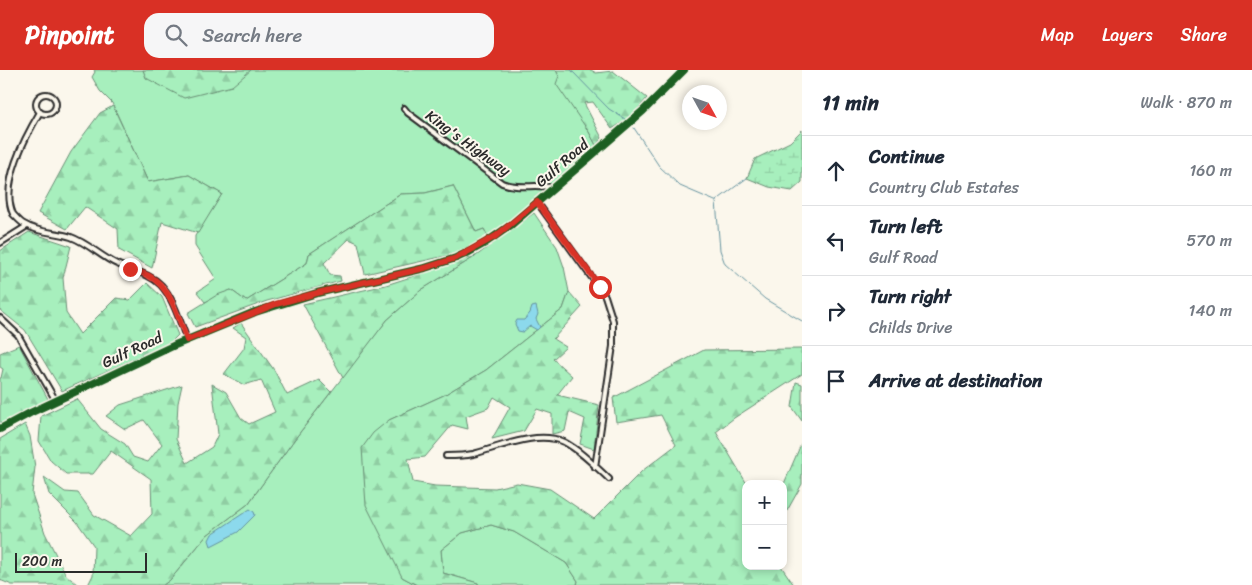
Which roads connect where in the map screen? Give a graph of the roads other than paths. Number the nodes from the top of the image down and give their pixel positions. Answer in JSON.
{"nodes":[{"id":1,"x":684,"y":70,"type":"edge"},
{"id":2,"x":404,"y":108,"type":"dead end"},
{"id":3,"x":40,"y":112,"type":"junction"},
{"id":4,"x":7,"y":168,"type":"dead end"},
{"id":5,"x":553,"y":188,"type":"junction"},
{"id":6,"x":4,"y":198,"type":"dead end"},
{"id":7,"x":537,"y":202,"type":"junction"},
{"id":8,"x":27,"y":226,"type":"junction"},
{"id":9,"x":0,"y":244,"type":"edge"},
{"id":10,"x":0,"y":318,"type":"edge"},
{"id":11,"x":187,"y":340,"type":"junction"},
{"id":12,"x":56,"y":401,"type":"junction"},
{"id":13,"x":0,"y":429,"type":"edge"},
{"id":14,"x":446,"y":456,"type":"dead end"},
{"id":15,"x":595,"y":467,"type":"junction"},
{"id":16,"x":609,"y":478,"type":"dead end"}],
"edges":[{"from":1,"to":5,"type":"street","name":"Gulf Road"},
{"from":2,"to":5,"type":"street","name":"King's Highway"},
{"from":3,"to":3,"type":"street"},
{"from":3,"to":4,"type":"street"},
{"from":5,"to":7,"type":"street","name":"Gulf Road"},
{"from":6,"to":8,"type":"street"},
{"from":7,"to":11,"type":"street","name":"Gulf Road"},
{"from":7,"to":15,"type":"street"},
{"from":8,"to":9,"type":"street"},
{"from":8,"to":11,"type":"street"},
{"from":10,"to":12,"type":"street"},
{"from":11,"to":12,"type":"street","name":"Gulf Road"},
{"from":12,"to":13,"type":"street","name":"Gulf Road"},
{"from":14,"to":15,"type":"street"},
{"from":15,"to":16,"type":"street"}]}
